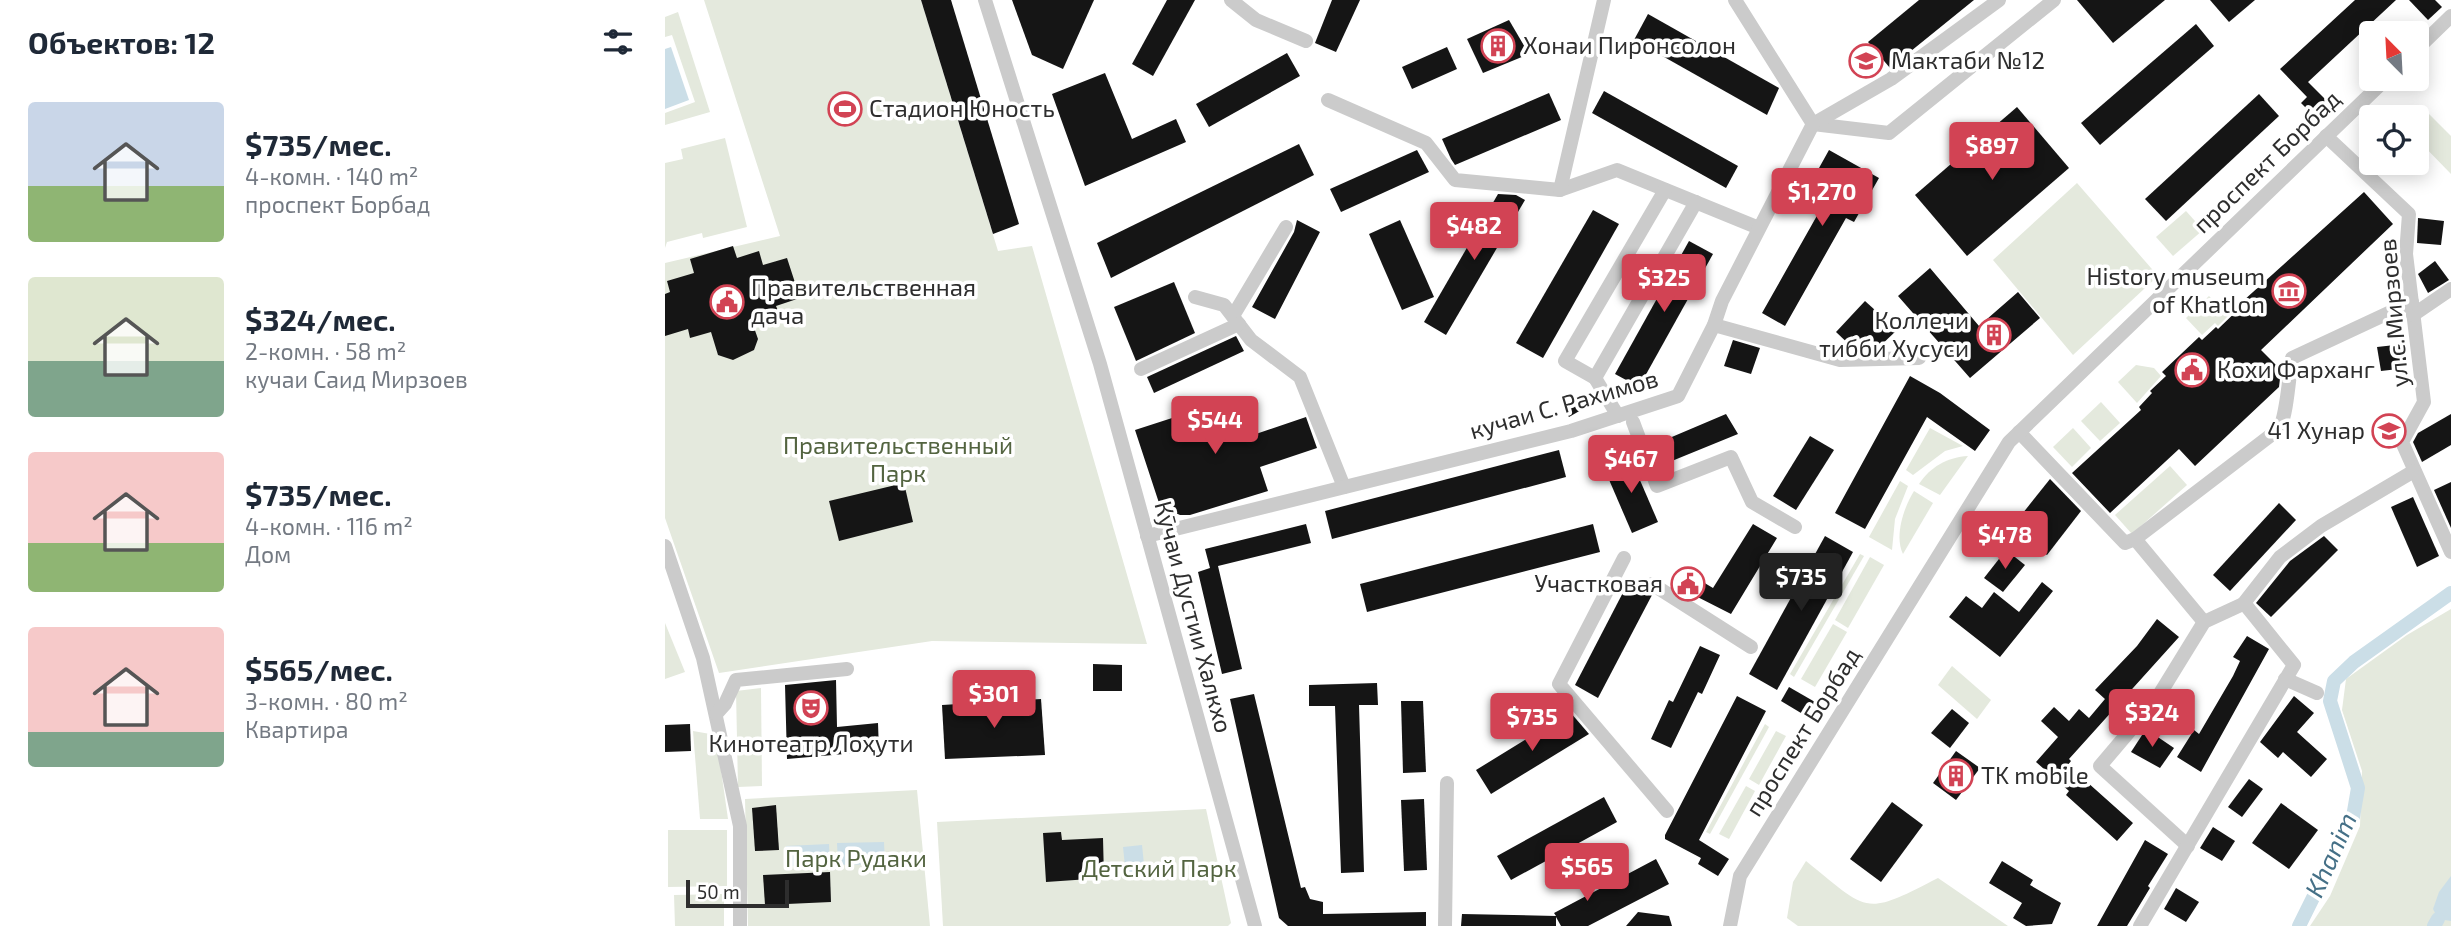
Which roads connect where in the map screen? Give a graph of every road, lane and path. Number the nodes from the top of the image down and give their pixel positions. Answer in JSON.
{"nodes":[{"id":1,"x":985,"y":0,"type":"edge"},
{"id":2,"x":1231,"y":0,"type":"edge"},
{"id":3,"x":1604,"y":0,"type":"edge"},
{"id":4,"x":1735,"y":0,"type":"edge"},
{"id":5,"x":1999,"y":0,"type":"edge"},
{"id":6,"x":2054,"y":0,"type":"edge"},
{"id":7,"x":2451,"y":16,"type":"edge"},
{"id":8,"x":2429,"y":37,"type":"edge"},
{"id":9,"x":1306,"y":41,"type":"dead end"},
{"id":10,"x":2373,"y":91,"type":"edge"},
{"id":11,"x":1328,"y":100,"type":"dead end"},
{"id":12,"x":1813,"y":124,"type":"junction"},
{"id":13,"x":2326,"y":136,"type":"junction"},
{"id":14,"x":1560,"y":190,"type":"junction"},
{"id":15,"x":1665,"y":190,"type":"junction"},
{"id":16,"x":1696,"y":202,"type":"junction"},
{"id":17,"x":1286,"y":227,"type":"dead end"},
{"id":18,"x":1759,"y":228,"type":"junction"},
{"id":19,"x":2451,"y":289,"type":"edge"},
{"id":20,"x":1195,"y":298,"type":"dead end"},
{"id":21,"x":2412,"y":309,"type":"junction"},
{"id":22,"x":1236,"y":320,"type":"junction"},
{"id":23,"x":1714,"y":324,"type":"junction"},
{"id":24,"x":1919,"y":358,"type":"dead end"},
{"id":25,"x":1141,"y":369,"type":"dead end"},
{"id":26,"x":1595,"y":378,"type":"junction"},
{"id":27,"x":1618,"y":416,"type":"junction"},
{"id":28,"x":1633,"y":422,"type":"dead end"},
{"id":29,"x":2019,"y":432,"type":"junction"},
{"id":30,"x":2414,"y":471,"type":"junction"},
{"id":31,"x":1344,"y":487,"type":"junction"},
{"id":32,"x":1795,"y":527,"type":"dead end"},
{"id":33,"x":1147,"y":536,"type":"junction"},
{"id":34,"x":2135,"y":539,"type":"junction"},
{"id":35,"x":665,"y":546,"type":"edge"},
{"id":36,"x":2451,"y":552,"type":"edge"},
{"id":37,"x":1624,"y":558,"type":"dead end"},
{"id":38,"x":1652,"y":584,"type":"dead end"},
{"id":39,"x":2243,"y":604,"type":"dead end"},
{"id":40,"x":2204,"y":622,"type":"junction"},
{"id":41,"x":1751,"y":647,"type":"dead end"},
{"id":42,"x":847,"y":669,"type":"dead end"},
{"id":43,"x":2285,"y":679,"type":"junction"},
{"id":44,"x":2317,"y":693,"type":"dead end"},
{"id":45,"x":716,"y":714,"type":"junction"},
{"id":46,"x":1447,"y":783,"type":"dead end"},
{"id":47,"x":1667,"y":811,"type":"dead end"},
{"id":48,"x":2188,"y":846,"type":"junction"},
{"id":49,"x":740,"y":926,"type":"edge"},
{"id":50,"x":1255,"y":926,"type":"edge"},
{"id":51,"x":1445,"y":926,"type":"edge"},
{"id":52,"x":1730,"y":926,"type":"edge"},
{"id":53,"x":2140,"y":926,"type":"edge"}],
"edges":[{"from":1,"to":33,"type":"street","name":"Кӯчаи Дустии Халкхо"},
{"from":2,"to":9,"type":"street"},
{"from":3,"to":14,"type":"street"},
{"from":4,"to":12,"type":"street"},
{"from":5,"to":12,"type":"street"},
{"from":6,"to":12,"type":"street"},
{"from":7,"to":8,"type":"street"},
{"from":10,"to":13,"type":"street","name":"проспект Борбад"},
{"from":11,"to":14,"type":"street"},
{"from":12,"to":18,"type":"street","name":"кучаи С. Рахимов"},
{"from":13,"to":21,"type":"street","name":"ул.с.Мирзоев"},
{"from":13,"to":29,"type":"street","name":"проспект Борбад"},
{"from":14,"to":15,"type":"street"},
{"from":15,"to":16,"type":"street"},
{"from":15,"to":26,"type":"street"},
{"from":16,"to":18,"type":"street"},
{"from":16,"to":26,"type":"street"},
{"from":17,"to":22,"type":"street"},
{"from":18,"to":23,"type":"street","name":"кучаи С. Рахимов"},
{"from":19,"to":21,"type":"street"},
{"from":20,"to":22,"type":"street"},
{"from":21,"to":30,"type":"street","name":"ул.с.Мирзоев"},
{"from":21,"to":34,"type":"street"},
{"from":22,"to":25,"type":"street"},
{"from":22,"to":31,"type":"street"},
{"from":23,"to":24,"type":"street"},
{"from":23,"to":27,"type":"street","name":"кучаи С. Рахимов"},
{"from":26,"to":27,"type":"street"},
{"from":27,"to":31,"type":"street","name":"кучаи С. Рахимов"},
{"from":28,"to":32,"type":"street"},
{"from":29,"to":34,"type":"street"},
{"from":29,"to":52,"type":"street","name":"проспект Борбад"},
{"from":30,"to":36,"type":"street"},
{"from":30,"to":43,"type":"street"},
{"from":31,"to":33,"type":"street","name":"кучаи С. Рахимов"},
{"from":33,"to":50,"type":"street","name":"Кӯчаи Дустии Халкхо"},
{"from":34,"to":40,"type":"street"},
{"from":35,"to":45,"type":"street"},
{"from":37,"to":47,"type":"street"},
{"from":38,"to":41,"type":"street"},
{"from":39,"to":40,"type":"street"},
{"from":40,"to":48,"type":"street"},
{"from":42,"to":45,"type":"street"},
{"from":43,"to":44,"type":"street"},
{"from":43,"to":48,"type":"street"},
{"from":45,"to":49,"type":"street"},
{"from":46,"to":51,"type":"street"},
{"from":48,"to":53,"type":"street"}]}
